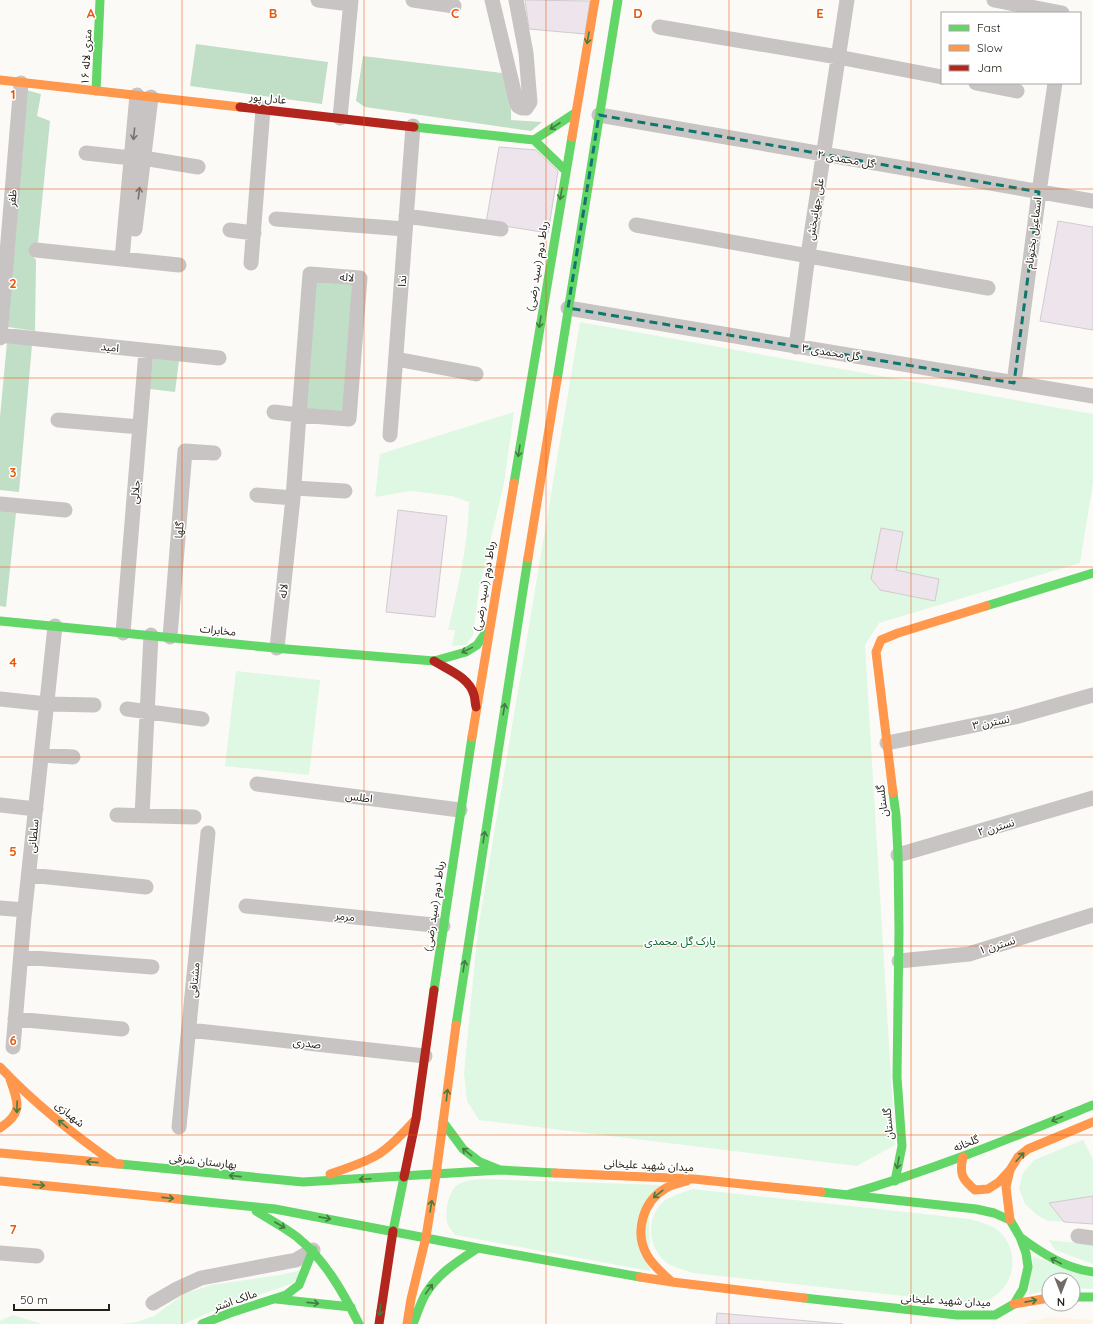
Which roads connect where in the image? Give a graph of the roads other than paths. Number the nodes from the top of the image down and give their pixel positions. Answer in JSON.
{"nodes":[{"id":1,"x":100,"y":0,"type":"edge"},
{"id":2,"x":318,"y":0,"type":"edge"},
{"id":3,"x":413,"y":0,"type":"edge"},
{"id":4,"x":492,"y":0,"type":"edge"},
{"id":5,"x":516,"y":0,"type":"edge"},
{"id":6,"x":595,"y":0,"type":"edge"},
{"id":7,"x":618,"y":0,"type":"edge"},
{"id":8,"x":847,"y":0,"type":"edge"},
{"id":9,"x":994,"y":0,"type":"edge"},
{"id":10,"x":1067,"y":0,"type":"edge"},
{"id":11,"x":350,"y":2,"type":"edge"},
{"id":12,"x":454,"y":6,"type":"dead end"},
{"id":13,"x":1057,"y":12,"type":"edge"},
{"id":14,"x":1065,"y":12,"type":"edge"},
{"id":15,"x":659,"y":27,"type":"dead end"},
{"id":16,"x":838,"y":57,"type":"junction"},
{"id":17,"x":941,"y":77,"type":"edge"},
{"id":18,"x":0,"y":80,"type":"edge"},
{"id":19,"x":21,"y":83,"type":"junction"},
{"id":20,"x":981,"y":84,"type":"edge"},
{"id":21,"x":1055,"y":84,"type":"edge"},
{"id":22,"x":96,"y":91,"type":"junction"},
{"id":23,"x":1017,"y":91,"type":"dead end"},
{"id":24,"x":144,"y":96,"type":"junction"},
{"id":25,"x":263,"y":109,"type":"junction"},
{"id":26,"x":576,"y":113,"type":"junction"},
{"id":27,"x":599,"y":115,"type":"junction"},
{"id":28,"x":340,"y":118,"type":"junction"},
{"id":29,"x":413,"y":126,"type":"junction"},
{"id":30,"x":534,"y":140,"type":"junction"},
{"id":31,"x":86,"y":153,"type":"dead end"},
{"id":32,"x":824,"y":155,"type":"junction"},
{"id":33,"x":137,"y":158,"type":"junction"},
{"id":34,"x":198,"y":167,"type":"dead end"},
{"id":35,"x":565,"y":170,"type":"junction"},
{"id":36,"x":1039,"y":192,"type":"junction"},
{"id":37,"x":6,"y":193,"type":"edge"},
{"id":38,"x":1093,"y":201,"type":"edge"},
{"id":39,"x":276,"y":219,"type":"dead end"},
{"id":40,"x":406,"y":222,"type":"junction"},
{"id":41,"x":636,"y":225,"type":"dead end"},
{"id":42,"x":501,"y":229,"type":"dead end"},
{"id":43,"x":230,"y":230,"type":"dead end"},
{"id":44,"x":254,"y":233,"type":"junction"},
{"id":45,"x":36,"y":250,"type":"dead end"},
{"id":46,"x":808,"y":255,"type":"junction"},
{"id":47,"x":126,"y":259,"type":"junction"},
{"id":48,"x":251,"y":263,"type":"dead end"},
{"id":49,"x":179,"y":265,"type":"dead end"},
{"id":50,"x":988,"y":288,"type":"dead end"},
{"id":51,"x":2,"y":295,"type":"edge"},
{"id":52,"x":568,"y":308,"type":"junction"},
{"id":53,"x":0,"y":337,"type":"edge"},
{"id":54,"x":796,"y":347,"type":"junction"},
{"id":55,"x":146,"y":351,"type":"junction"},
{"id":56,"x":220,"y":358,"type":"dead end"},
{"id":57,"x":396,"y":359,"type":"junction"},
{"id":58,"x":476,"y":374,"type":"dead end"},
{"id":59,"x":1014,"y":383,"type":"junction"},
{"id":60,"x":1093,"y":396,"type":"edge"},
{"id":61,"x":274,"y":412,"type":"dead end"},
{"id":62,"x":299,"y":415,"type":"junction"},
{"id":63,"x":58,"y":420,"type":"dead end"},
{"id":64,"x":140,"y":426,"type":"junction"},
{"id":65,"x":390,"y":435,"type":"dead end"},
{"id":66,"x":214,"y":453,"type":"dead end"},
{"id":67,"x":345,"y":491,"type":"dead end"},
{"id":68,"x":293,"y":493,"type":"junction"},
{"id":69,"x":257,"y":495,"type":"dead end"},
{"id":70,"x":0,"y":504,"type":"edge"},
{"id":71,"x":65,"y":510,"type":"dead end"},
{"id":72,"x":1093,"y":573,"type":"edge"},
{"id":73,"x":0,"y":621,"type":"edge"},
{"id":74,"x":490,"y":625,"type":"junction"},
{"id":75,"x":55,"y":626,"type":"junction"},
{"id":76,"x":123,"y":633,"type":"junction"},
{"id":77,"x":151,"y":635,"type":"junction"},
{"id":78,"x":170,"y":637,"type":"junction"},
{"id":79,"x":277,"y":648,"type":"junction"},
{"id":80,"x":434,"y":661,"type":"junction"},
{"id":81,"x":1093,"y":695,"type":"edge"},
{"id":82,"x":0,"y":699,"type":"edge"},
{"id":83,"x":47,"y":704,"type":"junction"},
{"id":84,"x":94,"y":705,"type":"dead end"},
{"id":85,"x":476,"y":707,"type":"junction"},
{"id":86,"x":127,"y":709,"type":"dead end"},
{"id":87,"x":147,"y":712,"type":"junction"},
{"id":88,"x":202,"y":719,"type":"dead end"},
{"id":89,"x":887,"y":743,"type":"junction"},
{"id":90,"x":41,"y":755,"type":"junction"},
{"id":91,"x":73,"y":757,"type":"dead end"},
{"id":92,"x":258,"y":784,"type":"dead end"},
{"id":93,"x":1093,"y":798,"type":"edge"},
{"id":94,"x":0,"y":805,"type":"edge"},
{"id":95,"x":36,"y":809,"type":"junction"},
{"id":96,"x":460,"y":810,"type":"junction"},
{"id":97,"x":117,"y":815,"type":"dead end"},
{"id":98,"x":142,"y":816,"type":"junction"},
{"id":99,"x":194,"y":818,"type":"dead end"},
{"id":100,"x":208,"y":833,"type":"dead end"},
{"id":101,"x":898,"y":855,"type":"junction"},
{"id":102,"x":29,"y":875,"type":"junction"},
{"id":103,"x":146,"y":887,"type":"dead end"},
{"id":104,"x":246,"y":906,"type":"dead end"},
{"id":105,"x":0,"y":908,"type":"edge"},
{"id":106,"x":25,"y":910,"type":"junction"},
{"id":107,"x":1093,"y":915,"type":"edge"},
{"id":108,"x":443,"y":926,"type":"junction"},
{"id":109,"x":21,"y":957,"type":"junction"},
{"id":110,"x":899,"y":961,"type":"junction"},
{"id":111,"x":152,"y":967,"type":"dead end"},
{"id":112,"x":15,"y":1019,"type":"junction"},
{"id":113,"x":431,"y":1019,"type":"junction"},
{"id":114,"x":447,"y":1024,"type":"junction"},
{"id":115,"x":122,"y":1029,"type":"dead end"},
{"id":116,"x":189,"y":1030,"type":"junction"},
{"id":117,"x":13,"y":1047,"type":"dead end"},
{"id":118,"x":425,"y":1056,"type":"junction"},
{"id":119,"x":0,"y":1067,"type":"edge"},
{"id":120,"x":10,"y":1078,"type":"junction"},
{"id":121,"x":1093,"y":1105,"type":"edge"},
{"id":122,"x":416,"y":1119,"type":"junction"},
{"id":123,"x":443,"y":1122,"type":"junction"},
{"id":124,"x":1093,"y":1122,"type":"edge"},
{"id":125,"x":179,"y":1127,"type":"dead end"},
{"id":126,"x":0,"y":1128,"type":"edge"},
{"id":127,"x":0,"y":1153,"type":"edge"},
{"id":128,"x":963,"y":1157,"type":"junction"},
{"id":129,"x":920,"y":1159,"type":"dead end"},
{"id":130,"x":116,"y":1164,"type":"junction"},
{"id":131,"x":932,"y":1168,"type":"junction"},
{"id":132,"x":501,"y":1170,"type":"junction"},
{"id":133,"x":1010,"y":1170,"type":"junction"},
{"id":134,"x":436,"y":1175,"type":"junction"},
{"id":135,"x":404,"y":1177,"type":"junction"},
{"id":136,"x":694,"y":1179,"type":"junction"},
{"id":137,"x":0,"y":1180,"type":"edge"},
{"id":138,"x":896,"y":1181,"type":"junction"},
{"id":139,"x":303,"y":1182,"type":"junction"},
{"id":140,"x":315,"y":1192,"type":"dead end"},
{"id":141,"x":846,"y":1196,"type":"junction"},
{"id":142,"x":246,"y":1206,"type":"junction"},
{"id":143,"x":315,"y":1208,"type":"dead end"},
{"id":144,"x":298,"y":1213,"type":"junction"},
{"id":145,"x":1010,"y":1220,"type":"junction"},
{"id":146,"x":394,"y":1230,"type":"junction"},
{"id":147,"x":1078,"y":1236,"type":"dead end"},
{"id":148,"x":426,"y":1237,"type":"junction"},
{"id":149,"x":1020,"y":1237,"type":"junction"},
{"id":150,"x":1093,"y":1238,"type":"edge"},
{"id":151,"x":478,"y":1248,"type":"junction"},
{"id":152,"x":312,"y":1250,"type":"junction"},
{"id":153,"x":0,"y":1253,"type":"edge"},
{"id":154,"x":38,"y":1256,"type":"dead end"},
{"id":155,"x":1093,"y":1272,"type":"edge"},
{"id":156,"x":396,"y":1278,"type":"dead end"},
{"id":157,"x":406,"y":1279,"type":"dead end"},
{"id":158,"x":672,"y":1282,"type":"junction"},
{"id":159,"x":383,"y":1292,"type":"junction"},
{"id":160,"x":1081,"y":1297,"type":"edge"},
{"id":161,"x":1093,"y":1297,"type":"edge"},
{"id":162,"x":276,"y":1299,"type":"junction"},
{"id":163,"x":411,"y":1299,"type":"junction"},
{"id":164,"x":1041,"y":1299,"type":"edge"},
{"id":165,"x":153,"y":1303,"type":"dead end"},
{"id":166,"x":1014,"y":1304,"type":"junction"},
{"id":167,"x":350,"y":1307,"type":"junction"},
{"id":168,"x":924,"y":1312,"type":"junction"},
{"id":169,"x":995,"y":1315,"type":"junction"},
{"id":170,"x":202,"y":1324,"type":"edge"},
{"id":171,"x":358,"y":1324,"type":"edge"},
{"id":172,"x":379,"y":1324,"type":"edge"},
{"id":173,"x":407,"y":1324,"type":"edge"},
{"id":174,"x":413,"y":1324,"type":"edge"},
{"id":175,"x":934,"y":1324,"type":"edge"},
{"id":176,"x":991,"y":1324,"type":"edge"}],
"edges":[{"from":1,"to":22,"type":"main road","name":"۱۶ متری لاله"},
{"from":2,"to":11,"type":"street"},
{"from":3,"to":12,"type":"street"},
{"from":4,"to":5,"type":"street"},
{"from":6,"to":26,"type":"main road","name":"رباط دوم (سید رضی)","one_way":true},
{"from":7,"to":27,"type":"main road"},
{"from":8,"to":16,"type":"street","name":"علی جهانبخش"},
{"from":9,"to":13,"type":"street"},
{"from":10,"to":14,"type":"street"},
{"from":11,"to":28,"type":"street"},
{"from":15,"to":16,"type":"street"},
{"from":16,"to":17,"type":"street"},
{"from":16,"to":32,"type":"street","name":"علی جهانبخش"},
{"from":18,"to":19,"type":"main road","name":"عادل پور"},
{"from":19,"to":22,"type":"main road","name":"عادل پور"},
{"from":19,"to":37,"type":"street","name":"ظفر"},
{"from":20,"to":23,"type":"street"},
{"from":21,"to":36,"type":"street","name":"اسماعیل بختونام"},
{"from":22,"to":24,"type":"main road","name":"عادل پور"},
{"from":24,"to":25,"type":"main road","name":"عادل پور"},
{"from":24,"to":33,"type":"street"},
{"from":25,"to":28,"type":"main road","name":"عادل پور"},
{"from":25,"to":44,"type":"street"},
{"from":26,"to":30,"type":"main road","one_way":true},
{"from":26,"to":35,"type":"main road","name":"رباط دوم (سید رضی)"},
{"from":27,"to":32,"type":"street","name":"گل محمدی ۲"},
{"from":27,"to":52,"type":"main road"},
{"from":28,"to":29,"type":"main road","name":"عادل پور"},
{"from":29,"to":30,"type":"main road","name":"عادل پور"},
{"from":29,"to":40,"type":"street","name":"ندا"},
{"from":30,"to":35,"type":"main road"},
{"from":31,"to":33,"type":"street"},
{"from":32,"to":36,"type":"street","name":"گل محمدی ۲"},
{"from":32,"to":46,"type":"street","name":"علی جهانبخش"},
{"from":33,"to":34,"type":"street"},
{"from":33,"to":47,"type":"street"},
{"from":35,"to":74,"type":"main road","name":"رباط دوم (سید رضی)","one_way":true},
{"from":36,"to":38,"type":"street","name":"گل محمدی ۲"},
{"from":36,"to":59,"type":"street","name":"اسماعیل بختونام"},
{"from":37,"to":51,"type":"street","name":"ظفر"},
{"from":39,"to":40,"type":"street"},
{"from":40,"to":42,"type":"street"},
{"from":40,"to":57,"type":"street","name":"ندا"},
{"from":41,"to":46,"type":"street"},
{"from":43,"to":44,"type":"street"},
{"from":44,"to":48,"type":"street"},
{"from":45,"to":47,"type":"street"},
{"from":46,"to":50,"type":"street"},
{"from":46,"to":54,"type":"street","name":"علی جهانبخش"},
{"from":47,"to":49,"type":"street"},
{"from":51,"to":53,"type":"street","name":"ظفر"},
{"from":52,"to":54,"type":"street","name":"گل محمدی ۳"},
{"from":114,"to":52,"type":"main road","one_way":true},
{"from":53,"to":55,"type":"street","name":"امید"},
{"from":54,"to":59,"type":"street","name":"گل محمدی ۳"},
{"from":55,"to":56,"type":"street","name":"امید"},
{"from":55,"to":64,"type":"street","name":"جلالی"},
{"from":57,"to":58,"type":"street"},
{"from":57,"to":65,"type":"street","name":"ندا"},
{"from":59,"to":60,"type":"street","name":"گل محمدی ۳"},
{"from":61,"to":62,"type":"street","name":"لاله"},
{"from":62,"to":62,"type":"street","name":"لاله"},
{"from":62,"to":68,"type":"street","name":"لاله"},
{"from":63,"to":64,"type":"street"},
{"from":64,"to":76,"type":"street","name":"جلالی"},
{"from":66,"to":78,"type":"street","name":"گلها"},
{"from":67,"to":68,"type":"street"},
{"from":68,"to":69,"type":"street"},
{"from":68,"to":79,"type":"street","name":"لاله"},
{"from":70,"to":71,"type":"street"},
{"from":72,"to":89,"type":"main road","name":"گلستان"},
{"from":73,"to":75,"type":"main road","name":"مخابرات"},
{"from":74,"to":80,"type":"main road","one_way":true},
{"from":74,"to":85,"type":"main road","name":"رباط دوم (سید رضی)"},
{"from":75,"to":76,"type":"main road","name":"مخابرات"},
{"from":75,"to":83,"type":"street","name":"سلطانی"},
{"from":76,"to":77,"type":"main road","name":"مخابرات"},
{"from":77,"to":78,"type":"main road","name":"مخابرات"},
{"from":77,"to":87,"type":"street"},
{"from":78,"to":79,"type":"main road","name":"مخابرات"},
{"from":79,"to":80,"type":"main road","name":"مخابرات"},
{"from":80,"to":85,"type":"main road"},
{"from":81,"to":89,"type":"street","name":"نسترن ۳"},
{"from":82,"to":83,"type":"street"},
{"from":83,"to":84,"type":"street"},
{"from":83,"to":90,"type":"street","name":"سلطانی"},
{"from":85,"to":96,"type":"main road","name":"رباط دوم (سید رضی)"},
{"from":86,"to":87,"type":"street"},
{"from":87,"to":88,"type":"street"},
{"from":87,"to":98,"type":"street"},
{"from":89,"to":101,"type":"main road","name":"گلستان"},
{"from":90,"to":91,"type":"street"},
{"from":90,"to":95,"type":"street","name":"سلطانی"},
{"from":92,"to":96,"type":"street","name":"اطلس"},
{"from":93,"to":101,"type":"street","name":"نسترن ۲"},
{"from":94,"to":95,"type":"street"},
{"from":95,"to":102,"type":"street","name":"سلطانی"},
{"from":96,"to":108,"type":"main road","name":"رباط دوم (سید رضی)"},
{"from":97,"to":98,"type":"street"},
{"from":98,"to":99,"type":"street"},
{"from":100,"to":116,"type":"street","name":"مشتاقی"},
{"from":101,"to":110,"type":"main road","name":"گلستان"},
{"from":102,"to":103,"type":"street"},
{"from":102,"to":106,"type":"street","name":"سلطانی"},
{"from":104,"to":108,"type":"street","name":"مرمر"},
{"from":105,"to":106,"type":"street"},
{"from":106,"to":109,"type":"street","name":"سلطانی"},
{"from":107,"to":110,"type":"street","name":"نسترن ۱"},
{"from":108,"to":113,"type":"main road","name":"رباط دوم (سید رضی)"},
{"from":109,"to":111,"type":"street"},
{"from":109,"to":112,"type":"street","name":"سلطانی"},
{"from":110,"to":138,"type":"main road","name":"گلستان","one_way":true},
{"from":112,"to":115,"type":"street"},
{"from":112,"to":117,"type":"street","name":"سلطانی"},
{"from":113,"to":114,"type":"main road"},
{"from":113,"to":118,"type":"main road","name":"رباط دوم (سید رضی)"},
{"from":123,"to":114,"type":"main road","one_way":true},
{"from":116,"to":118,"type":"street","name":"صدری"},
{"from":116,"to":125,"type":"street","name":"مشتاقی"},
{"from":118,"to":122,"type":"main road","name":"رباط دوم (سید رضی)"},
{"from":119,"to":120,"type":"main road","name":"شهبازی"},
{"from":120,"to":126,"type":"main road","name":"شهبازی","one_way":true},
{"from":130,"to":120,"type":"main road","name":"شهبازی","one_way":true},
{"from":121,"to":128,"type":"main road","name":"گلخانه","one_way":true},
{"from":122,"to":135,"type":"main road","name":"رباط دوم (سید رضی)"},
{"from":122,"to":139,"type":"main road"},
{"from":132,"to":123,"type":"main road","one_way":true},
{"from":123,"to":134,"type":"main road"},
{"from":133,"to":124,"type":"main road","one_way":true},
{"from":130,"to":127,"type":"main road","name":"بهارستان شرقی","one_way":true},
{"from":128,"to":131,"type":"main road","name":"گلخانه"},
{"from":128,"to":133,"type":"main road"},
{"from":129,"to":131,"type":"main road"},
{"from":139,"to":130,"type":"main road","name":"بهارستان شرقی","one_way":true},
{"from":131,"to":138,"type":"main road","name":"گلخانه"},
{"from":132,"to":134,"type":"main road","name":"میدان شهید علیخانی"},
{"from":132,"to":136,"type":"main road","name":"میدان شهید علیخانی"},
{"from":133,"to":145,"type":"main road"},
{"from":134,"to":135,"type":"main road","name":"میدان شهید علیخانی"},
{"from":148,"to":134,"type":"main road","one_way":true},
{"from":135,"to":139,"type":"main road","name":"بهارستان شرقی","one_way":true},
{"from":135,"to":146,"type":"main road"},
{"from":136,"to":141,"type":"main road","name":"میدان شهید علیخانی"},
{"from":136,"to":158,"type":"main road","one_way":true},
{"from":137,"to":142,"type":"main road","one_way":true},
{"from":138,"to":141,"type":"main road","name":"گلخانه"},
{"from":139,"to":140,"type":"main road"},
{"from":141,"to":145,"type":"main road","name":"میدان شهید علیخانی"},
{"from":142,"to":144,"type":"main road"},
{"from":142,"to":152,"type":"main road","one_way":true},
{"from":143,"to":144,"type":"main road"},
{"from":144,"to":146,"type":"main road","one_way":true},
{"from":145,"to":149,"type":"main road"},
{"from":146,"to":148,"type":"main road","name":"میدان شهید علیخانی"},
{"from":146,"to":159,"type":"main road"},
{"from":147,"to":150,"type":"street"},
{"from":148,"to":151,"type":"main road","name":"میدان شهید علیخانی"},
{"from":148,"to":163,"type":"main road"},
{"from":155,"to":149,"type":"main road","one_way":true},
{"from":149,"to":166,"type":"main road"},
{"from":151,"to":158,"type":"main road","name":"میدان شهید علیخانی"},
{"from":174,"to":151,"type":"main road","one_way":true},
{"from":152,"to":162,"type":"main road"},
{"from":152,"to":165,"type":"street"},
{"from":152,"to":167,"type":"main road"},
{"from":153,"to":154,"type":"street"},
{"from":156,"to":159,"type":"main road"},
{"from":157,"to":163,"type":"main road"},
{"from":158,"to":168,"type":"main road","name":"میدان شهید علیخانی"},
{"from":159,"to":172,"type":"main road","one_way":true},
{"from":160,"to":161,"type":"main road"},
{"from":162,"to":167,"type":"main road","one_way":true},
{"from":162,"to":170,"type":"main road","name":"مالک اشتر"},
{"from":163,"to":173,"type":"main road"},
{"from":166,"to":164,"type":"main road","one_way":true},
{"from":166,"to":169,"type":"main road","name":"میدان شهید علیخانی"},
{"from":167,"to":171,"type":"main road"},
{"from":168,"to":169,"type":"main road","name":"میدان شهید علیخانی"},
{"from":168,"to":175,"type":"main road"},
{"from":169,"to":176,"type":"main road"}]}
